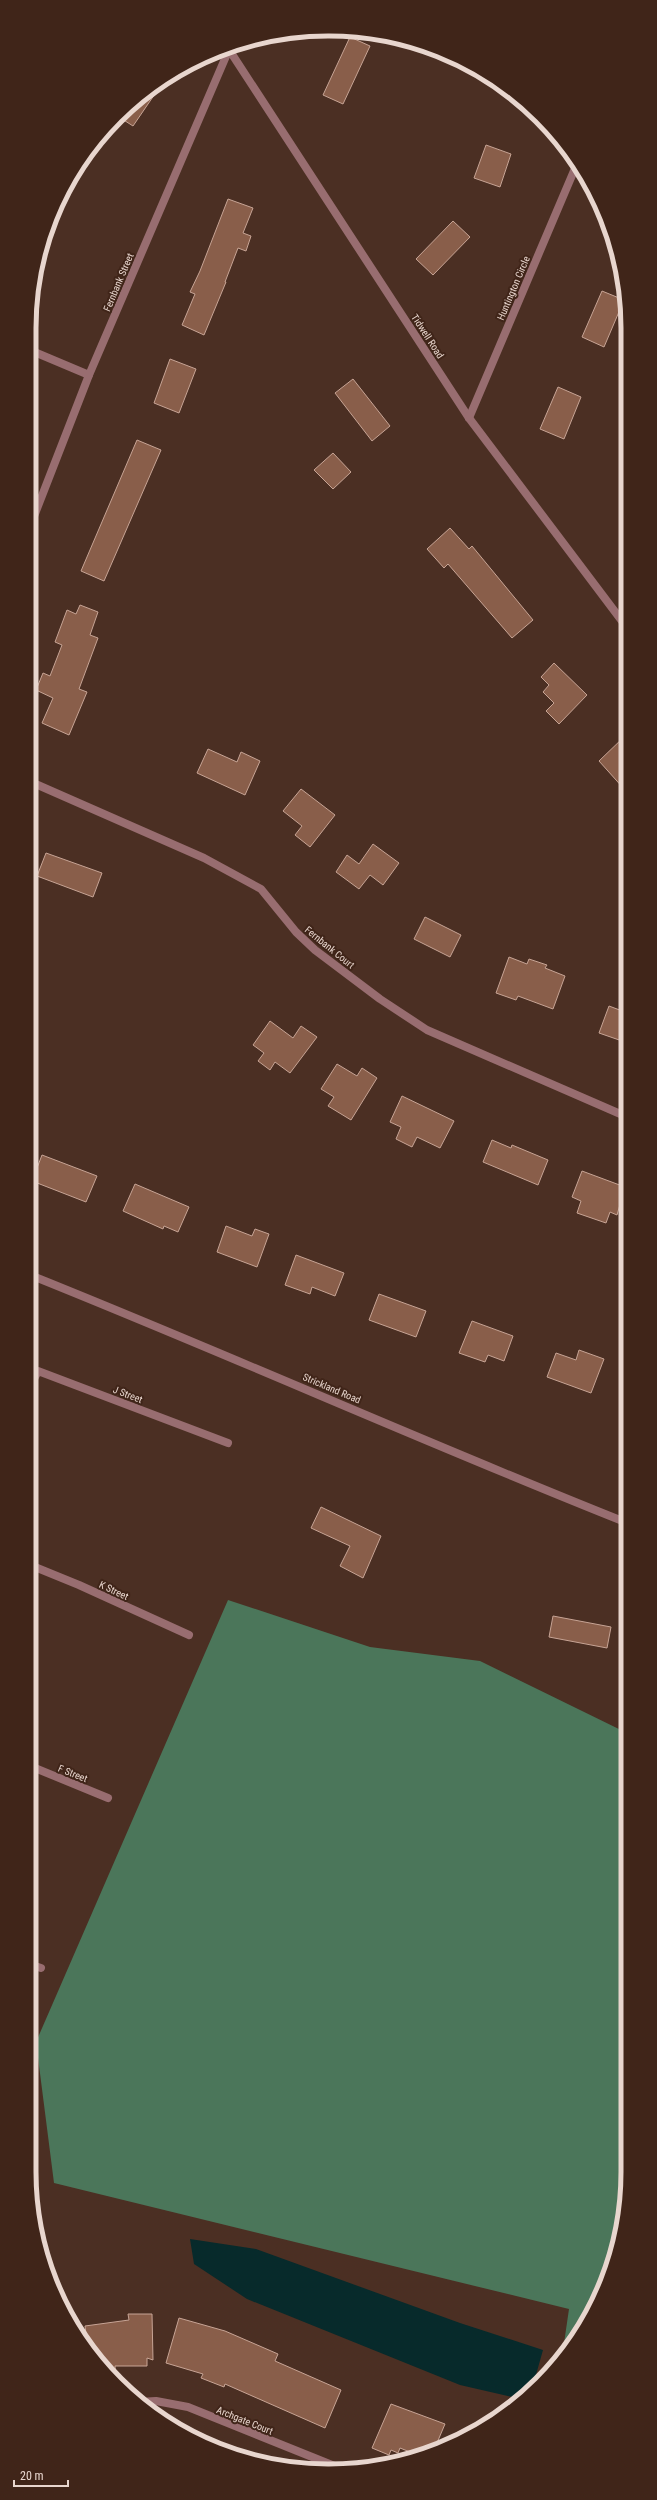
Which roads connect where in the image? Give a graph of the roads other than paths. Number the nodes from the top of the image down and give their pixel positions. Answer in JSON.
{"nodes":[{"id":1,"x":232,"y":53,"type":"edge"},
{"id":2,"x":226,"y":55,"type":"edge"},
{"id":3,"x":574,"y":170,"type":"edge"},
{"id":4,"x":36,"y":353,"type":"edge"},
{"id":5,"x":89,"y":375,"type":"junction"},
{"id":6,"x":469,"y":418,"type":"junction"},
{"id":7,"x":36,"y":511,"type":"edge"},
{"id":8,"x":621,"y":619,"type":"edge"},
{"id":9,"x":36,"y":784,"type":"edge"},
{"id":10,"x":621,"y":1114,"type":"edge"},
{"id":11,"x":36,"y":1277,"type":"edge"},
{"id":12,"x":36,"y":1375,"type":"edge"},
{"id":13,"x":228,"y":1443,"type":"dead end"},
{"id":14,"x":621,"y":1520,"type":"edge"},
{"id":15,"x":36,"y":1567,"type":"edge"},
{"id":16,"x":189,"y":1636,"type":"dead end"},
{"id":17,"x":36,"y":1768,"type":"edge"},
{"id":18,"x":108,"y":1798,"type":"dead end"},
{"id":19,"x":36,"y":1966,"type":"edge"},
{"id":20,"x":41,"y":1968,"type":"dead end"},
{"id":21,"x":147,"y":2401,"type":"edge"},
{"id":22,"x":329,"y":2464,"type":"edge"}],
"edges":[{"from":1,"to":6,"type":"street","name":"Tidwell Road"},
{"from":2,"to":5,"type":"street","name":"Fernbank Street"},
{"from":3,"to":6,"type":"street","name":"Huntington Circle"},
{"from":4,"to":5,"type":"street"},
{"from":5,"to":7,"type":"street","name":"Fernbank Street"},
{"from":6,"to":8,"type":"street","name":"Tidwell Road"},
{"from":9,"to":10,"type":"street","name":"Fernbank Court"},
{"from":11,"to":14,"type":"street","name":"Strickland Road"},
{"from":12,"to":13,"type":"street","name":"J Street"},
{"from":15,"to":16,"type":"street","name":"K Street"},
{"from":17,"to":18,"type":"street","name":"F Street"},
{"from":19,"to":20,"type":"street"},
{"from":21,"to":22,"type":"street","name":"Archgate Court"}]}
